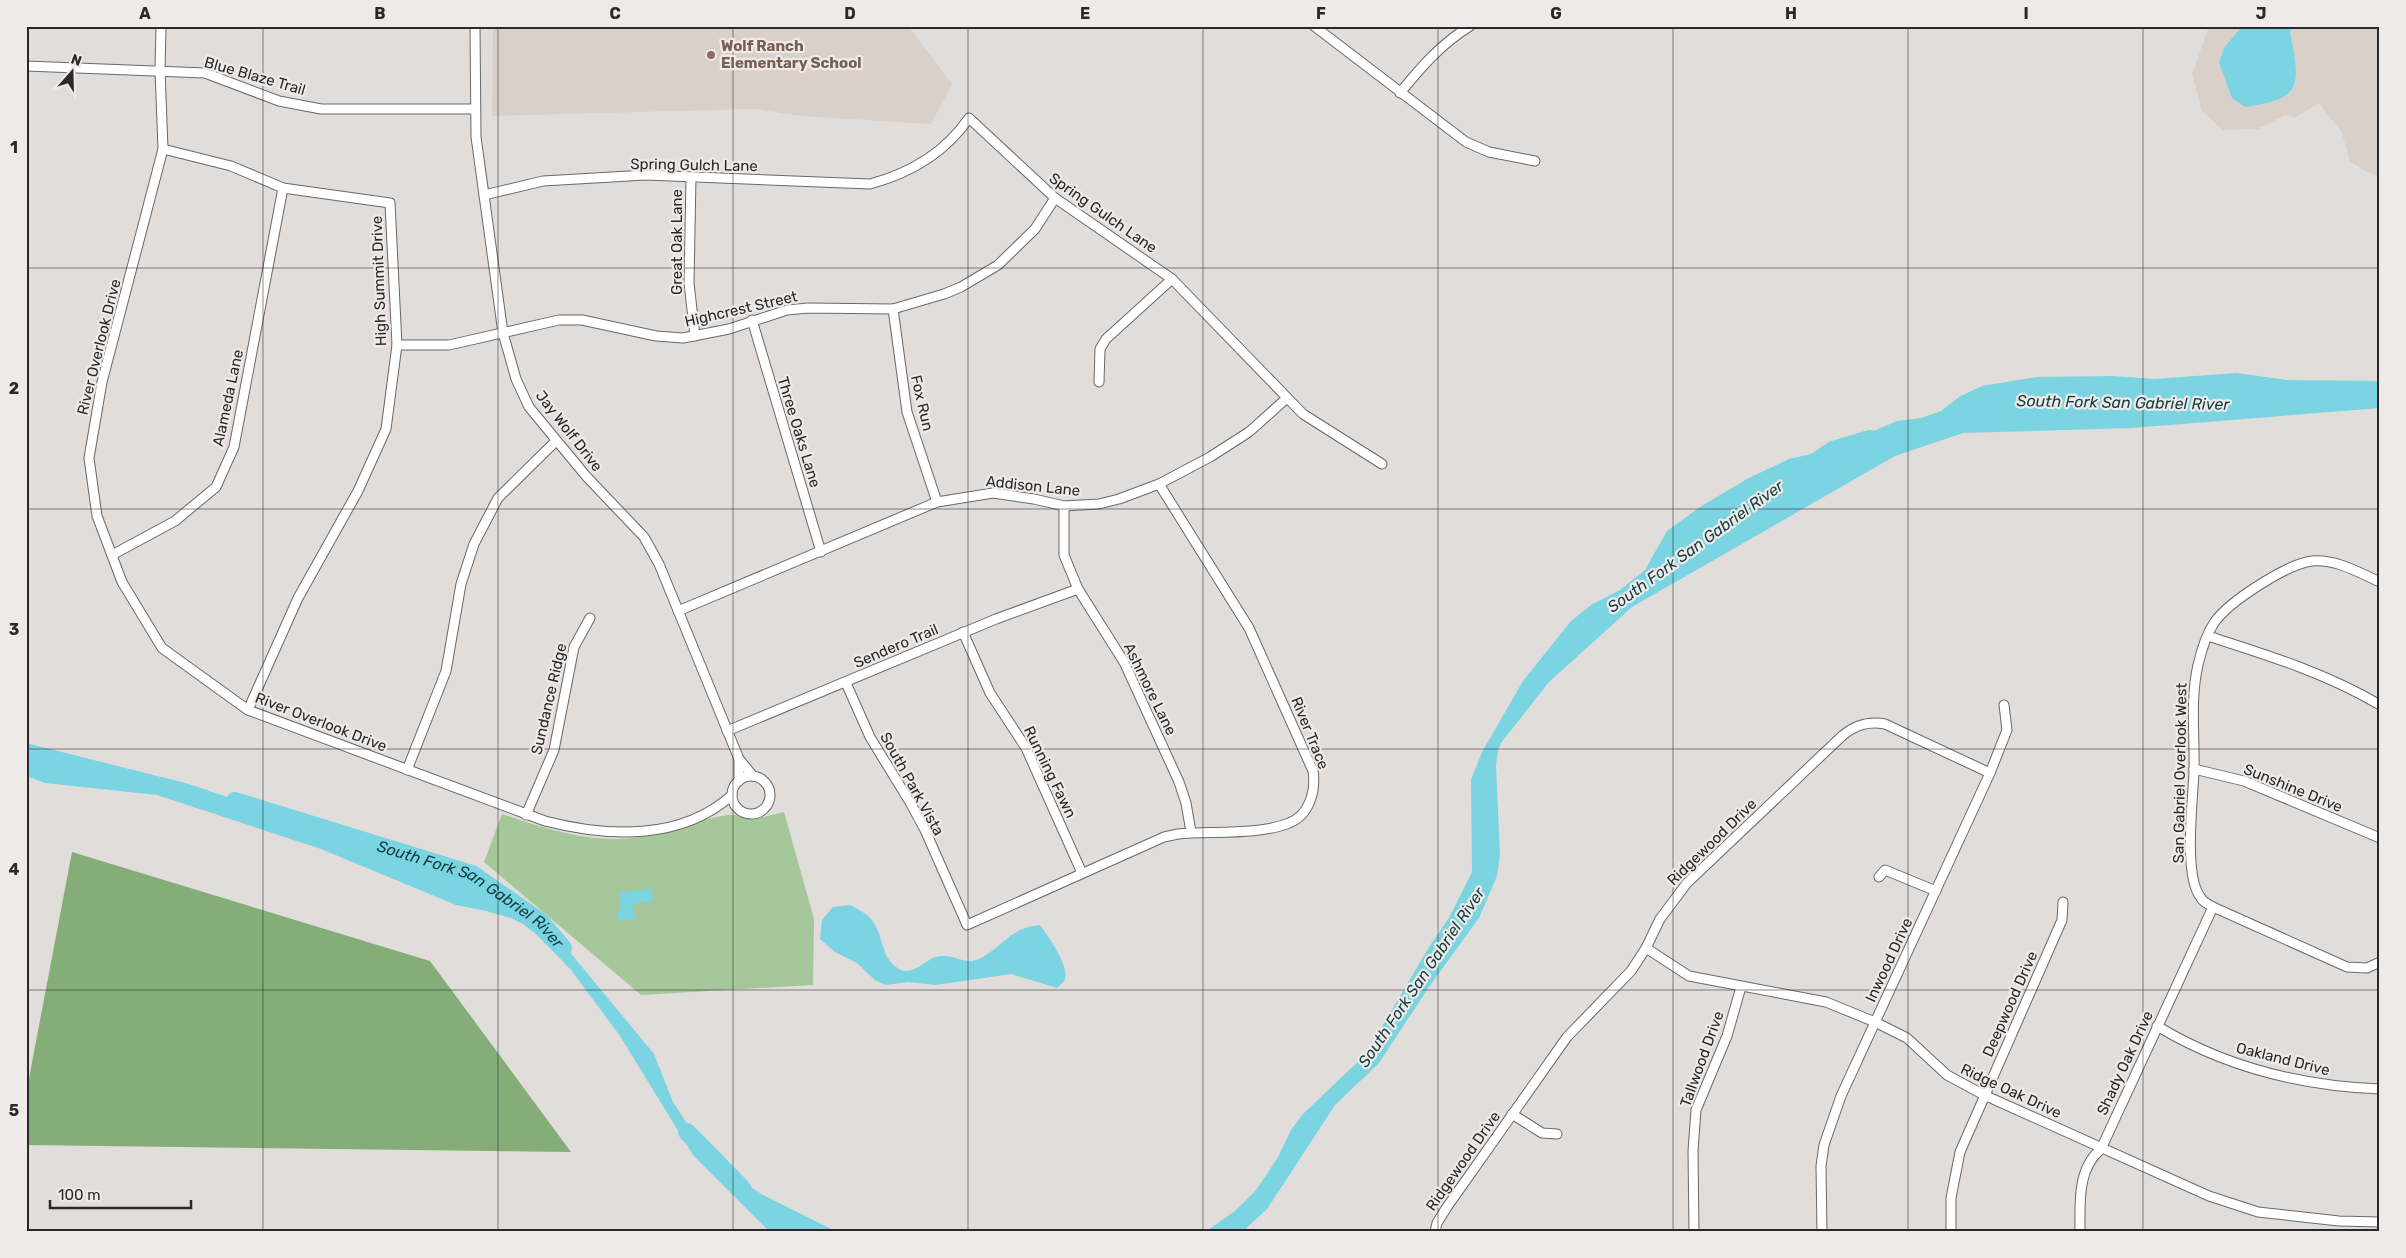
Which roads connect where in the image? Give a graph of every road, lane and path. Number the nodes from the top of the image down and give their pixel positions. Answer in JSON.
{"nodes":[{"id":1,"x":161,"y":26,"type":"edge"},
{"id":2,"x":476,"y":26,"type":"edge"},
{"id":3,"x":1314,"y":26,"type":"edge"},
{"id":4,"x":1470,"y":26,"type":"edge"},
{"id":5,"x":26,"y":66,"type":"edge"},
{"id":6,"x":160,"y":70,"type":"junction"},
{"id":7,"x":1400,"y":93,"type":"junction"},
{"id":8,"x":475,"y":110,"type":"junction"},
{"id":9,"x":163,"y":149,"type":"junction"},
{"id":10,"x":1535,"y":162,"type":"dead end"},
{"id":11,"x":691,"y":177,"type":"junction"},
{"id":12,"x":284,"y":188,"type":"junction"},
{"id":13,"x":484,"y":195,"type":"junction"},
{"id":14,"x":1055,"y":198,"type":"junction"},
{"id":15,"x":1172,"y":278,"type":"junction"},
{"id":16,"x":893,"y":309,"type":"junction"},
{"id":17,"x":752,"y":320,"type":"junction"},
{"id":18,"x":503,"y":333,"type":"junction"},
{"id":19,"x":695,"y":336,"type":"junction"},
{"id":20,"x":397,"y":345,"type":"junction"},
{"id":21,"x":1098,"y":382,"type":"dead end"},
{"id":22,"x":1287,"y":398,"type":"junction"},
{"id":23,"x":556,"y":441,"type":"junction"},
{"id":24,"x":1382,"y":464,"type":"dead end"},
{"id":25,"x":1159,"y":484,"type":"junction"},
{"id":26,"x":937,"y":502,"type":"junction"},
{"id":27,"x":1064,"y":506,"type":"junction"},
{"id":28,"x":821,"y":552,"type":"junction"},
{"id":29,"x":112,"y":555,"type":"junction"},
{"id":30,"x":2380,"y":582,"type":"edge"},
{"id":31,"x":1078,"y":589,"type":"junction"},
{"id":32,"x":678,"y":611,"type":"junction"},
{"id":33,"x":590,"y":618,"type":"dead end"},
{"id":34,"x":964,"y":632,"type":"junction"},
{"id":35,"x":2209,"y":635,"type":"junction"},
{"id":36,"x":846,"y":683,"type":"junction"},
{"id":37,"x":2004,"y":705,"type":"dead end"},
{"id":38,"x":2380,"y":705,"type":"edge"},
{"id":39,"x":248,"y":710,"type":"junction"},
{"id":40,"x":727,"y":731,"type":"junction"},
{"id":41,"x":739,"y":759,"type":"junction"},
{"id":42,"x":2194,"y":769,"type":"junction"},
{"id":43,"x":406,"y":770,"type":"junction"},
{"id":44,"x":1990,"y":773,"type":"junction"},
{"id":45,"x":753,"y":776,"type":"junction"},
{"id":46,"x":738,"y":780,"type":"junction"},
{"id":47,"x":732,"y":795,"type":"junction"},
{"id":48,"x":716,"y":809,"type":"junction"},
{"id":49,"x":739,"y":810,"type":"junction"},
{"id":50,"x":526,"y":815,"type":"junction"},
{"id":51,"x":1191,"y":832,"type":"junction"},
{"id":52,"x":2380,"y":838,"type":"edge"},
{"id":53,"x":1082,"y":873,"type":"junction"},
{"id":54,"x":1879,"y":877,"type":"dead end"},
{"id":55,"x":1936,"y":891,"type":"junction"},
{"id":56,"x":2063,"y":902,"type":"dead end"},
{"id":57,"x":2213,"y":907,"type":"junction"},
{"id":58,"x":967,"y":925,"type":"joint"},
{"id":59,"x":1646,"y":948,"type":"junction"},
{"id":60,"x":2380,"y":962,"type":"edge"},
{"id":61,"x":1741,"y":987,"type":"junction"},
{"id":62,"x":1875,"y":1022,"type":"junction"},
{"id":63,"x":2157,"y":1026,"type":"junction"},
{"id":64,"x":2380,"y":1089,"type":"edge"},
{"id":65,"x":1984,"y":1095,"type":"junction"},
{"id":66,"x":1512,"y":1114,"type":"junction"},
{"id":67,"x":1557,"y":1134,"type":"dead end"},
{"id":68,"x":2101,"y":1149,"type":"junction"},
{"id":69,"x":2380,"y":1222,"type":"edge"},
{"id":70,"x":1435,"y":1232,"type":"edge"},
{"id":71,"x":1694,"y":1232,"type":"edge"},
{"id":72,"x":1822,"y":1232,"type":"edge"},
{"id":73,"x":1951,"y":1232,"type":"edge"},
{"id":74,"x":2080,"y":1232,"type":"edge"}],
"edges":[{"from":1,"to":6,"type":"street","name":"River Overlook Drive"},
{"from":2,"to":8,"type":"street","name":"Jay Wolf Drive"},
{"from":3,"to":7,"type":"street"},
{"from":4,"to":7,"type":"street"},
{"from":5,"to":6,"type":"street","name":"Blue Blaze Trail"},
{"from":6,"to":8,"type":"street","name":"Blue Blaze Trail"},
{"from":6,"to":9,"type":"street","name":"River Overlook Drive"},
{"from":7,"to":10,"type":"street"},
{"from":8,"to":13,"type":"street","name":"Jay Wolf Drive"},
{"from":9,"to":12,"type":"street","name":"High Summit Drive"},
{"from":9,"to":29,"type":"street","name":"River Overlook Drive"},
{"from":11,"to":13,"type":"street","name":"Spring Gulch Lane"},
{"from":11,"to":14,"type":"street","name":"Spring Gulch Lane"},
{"from":11,"to":19,"type":"street","name":"Great Oak Lane"},
{"from":12,"to":20,"type":"street","name":"High Summit Drive"},
{"from":12,"to":29,"type":"street","name":"Alameda Lane"},
{"from":13,"to":18,"type":"street","name":"Jay Wolf Drive"},
{"from":14,"to":15,"type":"street","name":"Spring Gulch Lane"},
{"from":14,"to":16,"type":"street","name":"Highcrest Street"},
{"from":15,"to":21,"type":"street"},
{"from":15,"to":22,"type":"street","name":"Spring Gulch Lane"},
{"from":16,"to":17,"type":"street","name":"Highcrest Street"},
{"from":16,"to":26,"type":"street","name":"Fox Run"},
{"from":17,"to":19,"type":"street","name":"Highcrest Street"},
{"from":17,"to":28,"type":"street","name":"Three Oaks Lane"},
{"from":18,"to":19,"type":"street","name":"Highcrest Street"},
{"from":18,"to":20,"type":"street","name":"Highcrest Street"},
{"from":18,"to":23,"type":"street","name":"Jay Wolf Drive"},
{"from":20,"to":39,"type":"street","name":"High Summit Drive"},
{"from":22,"to":24,"type":"street","name":"Spring Gulch Lane"},
{"from":22,"to":25,"type":"street","name":"Addison Lane"},
{"from":23,"to":32,"type":"street","name":"Jay Wolf Drive"},
{"from":23,"to":43,"type":"street"},
{"from":25,"to":27,"type":"street","name":"Addison Lane"},
{"from":25,"to":51,"type":"street","name":"River Trace"},
{"from":26,"to":27,"type":"street","name":"Addison Lane"},
{"from":26,"to":28,"type":"street","name":"Addison Lane"},
{"from":27,"to":31,"type":"street","name":"Ashmore Lane"},
{"from":28,"to":32,"type":"street","name":"Addison Lane"},
{"from":29,"to":39,"type":"street","name":"River Overlook Drive"},
{"from":30,"to":35,"type":"street","name":"San Gabriel Overlook West"},
{"from":31,"to":34,"type":"street","name":"Sendero Trail"},
{"from":31,"to":51,"type":"street","name":"Ashmore Lane"},
{"from":32,"to":40,"type":"street","name":"Jay Wolf Drive"},
{"from":33,"to":50,"type":"street","name":"Sundance Ridge"},
{"from":34,"to":36,"type":"street","name":"Sendero Trail"},
{"from":34,"to":53,"type":"street","name":"Running Fawn"},
{"from":35,"to":38,"type":"street"},
{"from":35,"to":42,"type":"street","name":"San Gabriel Overlook West"},
{"from":36,"to":40,"type":"street","name":"Sendero Trail"},
{"from":36,"to":58,"type":"street","name":"South Park Vista"},
{"from":37,"to":44,"type":"street","name":"Inwood Drive"},
{"from":39,"to":43,"type":"street","name":"River Overlook Drive"},
{"from":40,"to":41,"type":"street","name":"Jay Wolf Drive"},
{"from":41,"to":45,"type":"street","name":"Jay Wolf Drive"},
{"from":41,"to":46,"type":"street","name":"Jay Wolf Drive"},
{"from":42,"to":52,"type":"street","name":"Sunshine Drive"},
{"from":42,"to":57,"type":"street","name":"San Gabriel Overlook West"},
{"from":43,"to":50,"type":"street","name":"River Overlook Drive"},
{"from":44,"to":55,"type":"street","name":"Inwood Drive"},
{"from":44,"to":59,"type":"street","name":"Ridgewood Drive"},
{"from":45,"to":46,"type":"street"},
{"from":45,"to":49,"type":"street"},
{"from":46,"to":47,"type":"street"},
{"from":47,"to":48,"type":"street"},
{"from":47,"to":49,"type":"street"},
{"from":48,"to":49,"type":"street"},
{"from":48,"to":50,"type":"street","name":"River Overlook Drive"},
{"from":51,"to":53,"type":"street","name":"River Trace"},
{"from":53,"to":58,"type":"street","name":"River Trace"},
{"from":54,"to":55,"type":"street"},
{"from":55,"to":62,"type":"street","name":"Inwood Drive"},
{"from":56,"to":65,"type":"street","name":"Deepwood Drive"},
{"from":57,"to":60,"type":"street"},
{"from":57,"to":63,"type":"street","name":"Shady Oak Drive"},
{"from":59,"to":61,"type":"street","name":"Ridge Oak Drive"},
{"from":59,"to":66,"type":"street","name":"Ridgewood Drive"},
{"from":61,"to":62,"type":"street","name":"Ridge Oak Drive"},
{"from":61,"to":71,"type":"street","name":"Tallwood Drive"},
{"from":62,"to":65,"type":"street","name":"Ridge Oak Drive"},
{"from":62,"to":72,"type":"street","name":"Inwood Drive"},
{"from":63,"to":64,"type":"street","name":"Oakland Drive"},
{"from":63,"to":68,"type":"street","name":"Shady Oak Drive"},
{"from":65,"to":68,"type":"street","name":"Ridge Oak Drive"},
{"from":65,"to":73,"type":"street","name":"Deepwood Drive"},
{"from":66,"to":67,"type":"street"},
{"from":66,"to":70,"type":"street","name":"Ridgewood Drive"},
{"from":68,"to":69,"type":"street","name":"Ridge Oak Drive"},
{"from":68,"to":74,"type":"street","name":"Shady Oak Drive"}]}
